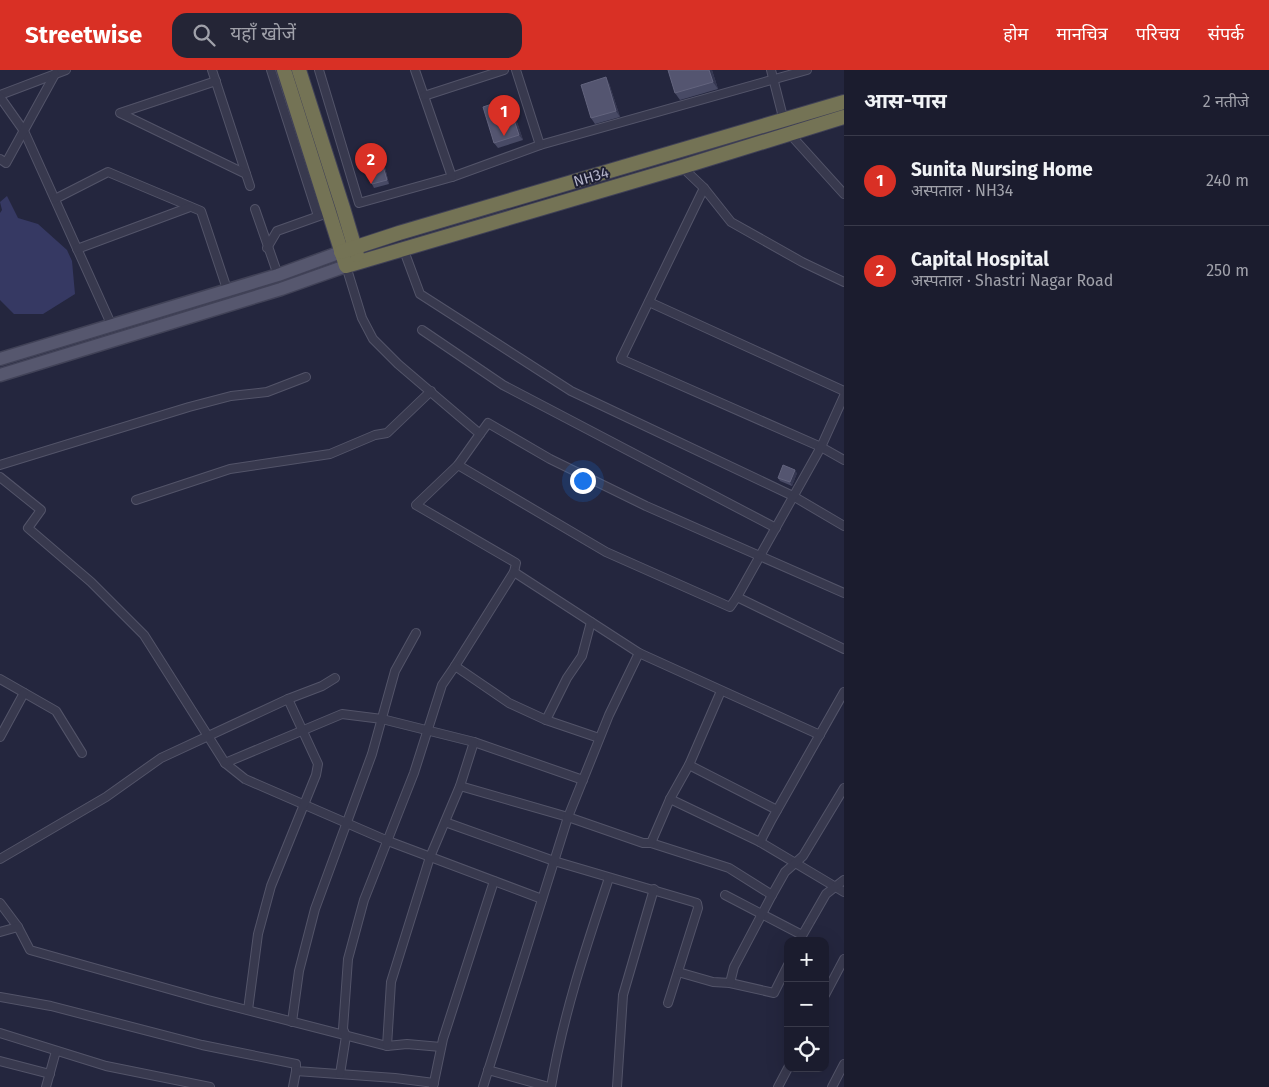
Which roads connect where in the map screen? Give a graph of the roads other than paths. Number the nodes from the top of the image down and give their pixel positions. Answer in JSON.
{"nodes":[{"id":1,"x":66,"y":70,"type":"edge"},
{"id":2,"x":212,"y":70,"type":"edge"},
{"id":3,"x":271,"y":70,"type":"edge"},
{"id":4,"x":284,"y":70,"type":"edge"},
{"id":5,"x":299,"y":70,"type":"edge"},
{"id":6,"x":320,"y":70,"type":"edge"},
{"id":7,"x":415,"y":70,"type":"edge"},
{"id":8,"x":504,"y":70,"type":"edge"},
{"id":9,"x":516,"y":70,"type":"edge"},
{"id":10,"x":771,"y":70,"type":"edge"},
{"id":11,"x":806,"y":70,"type":"edge"},
{"id":12,"x":55,"y":74,"type":"junction"},
{"id":13,"x":774,"y":80,"type":"junction"},
{"id":14,"x":216,"y":81,"type":"junction"},
{"id":15,"x":0,"y":96,"type":"edge"},
{"id":16,"x":424,"y":96,"type":"junction"},
{"id":17,"x":844,"y":102,"type":"edge"},
{"id":18,"x":844,"y":117,"type":"edge"},
{"id":19,"x":783,"y":119,"type":"junction"},
{"id":20,"x":24,"y":131,"type":"junction"},
{"id":21,"x":788,"y":134,"type":"junction"},
{"id":22,"x":540,"y":145,"type":"junction"},
{"id":23,"x":0,"y":159,"type":"edge"},
{"id":24,"x":682,"y":167,"type":"junction"},
{"id":25,"x":612,"y":170,"type":"junction"},
{"id":26,"x":246,"y":174,"type":"junction"},
{"id":27,"x":452,"y":177,"type":"junction"},
{"id":28,"x":250,"y":186,"type":"dead end"},
{"id":29,"x":617,"y":186,"type":"junction"},
{"id":30,"x":704,"y":188,"type":"junction"},
{"id":31,"x":546,"y":189,"type":"junction"},
{"id":32,"x":844,"y":194,"type":"edge"},
{"id":33,"x":55,"y":199,"type":"junction"},
{"id":34,"x":360,"y":202,"type":"junction"},
{"id":35,"x":552,"y":205,"type":"junction"},
{"id":36,"x":190,"y":207,"type":"junction"},
{"id":37,"x":344,"y":208,"type":"junction"},
{"id":38,"x":255,"y":209,"type":"dead end"},
{"id":39,"x":478,"y":209,"type":"junction"},
{"id":40,"x":323,"y":214,"type":"junction"},
{"id":41,"x":482,"y":225,"type":"junction"},
{"id":42,"x":267,"y":248,"type":"junction"},
{"id":43,"x":403,"y":248,"type":"junction"},
{"id":44,"x":77,"y":249,"type":"junction"},
{"id":45,"x":348,"y":250,"type":"junction"},
{"id":46,"x":352,"y":264,"type":"junction"},
{"id":47,"x":278,"y":275,"type":"junction"},
{"id":48,"x":844,"y":282,"type":"edge"},
{"id":49,"x":227,"y":289,"type":"junction"},
{"id":50,"x":649,"y":302,"type":"junction"},
{"id":51,"x":112,"y":326,"type":"junction"},
{"id":52,"x":422,"y":330,"type":"dead end"},
{"id":53,"x":0,"y":359,"type":"edge"},
{"id":54,"x":0,"y":375,"type":"edge"},
{"id":55,"x":306,"y":377,"type":"dead end"},
{"id":56,"x":430,"y":391,"type":"junction"},
{"id":57,"x":844,"y":391,"type":"edge"},
{"id":58,"x":844,"y":396,"type":"edge"},
{"id":59,"x":480,"y":434,"type":"junction"},
{"id":60,"x":821,"y":447,"type":"junction"},
{"id":61,"x":844,"y":460,"type":"edge"},
{"id":62,"x":0,"y":465,"type":"edge"},
{"id":63,"x":458,"y":465,"type":"junction"},
{"id":64,"x":0,"y":478,"type":"edge"},
{"id":65,"x":794,"y":496,"type":"junction"},
{"id":66,"x":136,"y":500,"type":"dead end"},
{"id":67,"x":844,"y":526,"type":"edge"},
{"id":68,"x":776,"y":528,"type":"junction"},
{"id":69,"x":760,"y":556,"type":"junction"},
{"id":70,"x":514,"y":572,"type":"junction"},
{"id":71,"x":844,"y":592,"type":"edge"},
{"id":72,"x":737,"y":597,"type":"junction"},
{"id":73,"x":591,"y":622,"type":"junction"},
{"id":74,"x":416,"y":633,"type":"dead end"},
{"id":75,"x":844,"y":649,"type":"edge"},
{"id":76,"x":639,"y":653,"type":"junction"},
{"id":77,"x":454,"y":666,"type":"junction"},
{"id":78,"x":335,"y":678,"type":"dead end"},
{"id":79,"x":0,"y":679,"type":"edge"},
{"id":80,"x":721,"y":691,"type":"junction"},
{"id":81,"x":844,"y":692,"type":"edge"},
{"id":82,"x":24,"y":693,"type":"junction"},
{"id":83,"x":288,"y":699,"type":"junction"},
{"id":84,"x":382,"y":719,"type":"junction"},
{"id":85,"x":546,"y":720,"type":"junction"},
{"id":86,"x":303,"y":729,"type":"junction"},
{"id":87,"x":426,"y":729,"type":"junction"},
{"id":88,"x":820,"y":735,"type":"junction"},
{"id":89,"x":0,"y":736,"type":"edge"},
{"id":90,"x":208,"y":736,"type":"junction"},
{"id":91,"x":599,"y":738,"type":"junction"},
{"id":92,"x":474,"y":742,"type":"junction"},
{"id":93,"x":82,"y":753,"type":"dead end"},
{"id":94,"x":225,"y":763,"type":"junction"},
{"id":95,"x":689,"y":765,"type":"junction"},
{"id":96,"x":583,"y":780,"type":"junction"},
{"id":97,"x":460,"y":786,"type":"junction"},
{"id":98,"x":844,"y":788,"type":"edge"},
{"id":99,"x":670,"y":800,"type":"junction"},
{"id":100,"x":304,"y":805,"type":"junction"},
{"id":101,"x":777,"y":810,"type":"junction"},
{"id":102,"x":568,"y":817,"type":"junction"},
{"id":103,"x":445,"y":822,"type":"junction"},
{"id":104,"x":346,"y":823,"type":"junction"},
{"id":105,"x":388,"y":841,"type":"junction"},
{"id":106,"x":760,"y":842,"type":"junction"},
{"id":107,"x":651,"y":843,"type":"junction"},
{"id":108,"x":430,"y":857,"type":"junction"},
{"id":109,"x":0,"y":858,"type":"edge"},
{"id":110,"x":554,"y":861,"type":"junction"},
{"id":111,"x":795,"y":863,"type":"junction"},
{"id":112,"x":609,"y":878,"type":"junction"},
{"id":113,"x":844,"y":880,"type":"edge"},
{"id":114,"x":494,"y":881,"type":"junction"},
{"id":115,"x":835,"y":888,"type":"junction"},
{"id":116,"x":654,"y":890,"type":"junction"},
{"id":117,"x":844,"y":892,"type":"edge"},
{"id":118,"x":725,"y":895,"type":"dead end"},
{"id":119,"x":772,"y":895,"type":"junction"},
{"id":120,"x":542,"y":899,"type":"junction"},
{"id":121,"x":0,"y":903,"type":"edge"},
{"id":122,"x":762,"y":913,"type":"junction"},
{"id":123,"x":18,"y":927,"type":"junction"},
{"id":124,"x":0,"y":932,"type":"edge"},
{"id":125,"x":798,"y":937,"type":"edge"},
{"id":126,"x":801,"y":937,"type":"edge"},
{"id":127,"x":844,"y":959,"type":"edge"},
{"id":128,"x":678,"y":972,"type":"junction"},
{"id":129,"x":784,"y":973,"type":"edge"},
{"id":130,"x":730,"y":983,"type":"junction"},
{"id":131,"x":829,"y":987,"type":"edge"},
{"id":132,"x":0,"y":997,"type":"edge"},
{"id":133,"x":668,"y":1004,"type":"dead end"},
{"id":134,"x":248,"y":1010,"type":"junction"},
{"id":135,"x":292,"y":1022,"type":"junction"},
{"id":136,"x":0,"y":1033,"type":"edge"},
{"id":137,"x":346,"y":1036,"type":"junction"},
{"id":138,"x":386,"y":1046,"type":"junction"},
{"id":139,"x":441,"y":1047,"type":"junction"},
{"id":140,"x":56,"y":1050,"type":"junction"},
{"id":141,"x":0,"y":1061,"type":"edge"},
{"id":142,"x":844,"y":1064,"type":"edge"},
{"id":143,"x":488,"y":1070,"type":"junction"},
{"id":144,"x":296,"y":1071,"type":"junction"},
{"id":145,"x":786,"y":1072,"type":"edge"},
{"id":146,"x":50,"y":1074,"type":"junction"},
{"id":147,"x":340,"y":1074,"type":"junction"},
{"id":148,"x":433,"y":1085,"type":"edge"},
{"id":149,"x":779,"y":1085,"type":"edge"},
{"id":150,"x":46,"y":1087,"type":"edge"},
{"id":151,"x":210,"y":1087,"type":"edge"},
{"id":152,"x":293,"y":1087,"type":"edge"},
{"id":153,"x":483,"y":1087,"type":"edge"},
{"id":154,"x":550,"y":1087,"type":"edge"},
{"id":155,"x":617,"y":1087,"type":"edge"},
{"id":156,"x":789,"y":1087,"type":"edge"},
{"id":157,"x":832,"y":1087,"type":"edge"}],
"edges":[{"from":1,"to":12,"type":"street"},
{"from":2,"to":14,"type":"street"},
{"from":3,"to":40,"type":"street"},
{"from":4,"to":40,"type":"highway"},
{"from":5,"to":37,"type":"highway"},
{"from":6,"to":34,"type":"street"},
{"from":7,"to":16,"type":"street"},
{"from":8,"to":16,"type":"street"},
{"from":9,"to":22,"type":"street"},
{"from":10,"to":13,"type":"street"},
{"from":11,"to":13,"type":"street"},
{"from":12,"to":15,"type":"street"},
{"from":12,"to":20,"type":"street"},
{"from":13,"to":19,"type":"street"},
{"from":13,"to":22,"type":"street"},
{"from":14,"to":26,"type":"street"},
{"from":14,"to":26,"type":"street"},
{"from":15,"to":20,"type":"street"},
{"from":16,"to":27,"type":"street"},
{"from":17,"to":19,"type":"highway","number":"NH34"},
{"from":18,"to":21,"type":"highway","name":"NH34","number":"NH34"},
{"from":19,"to":21,"type":"street"},
{"from":19,"to":25,"type":"highway","number":"NH34"},
{"from":20,"to":23,"type":"street"},
{"from":20,"to":33,"type":"street"},
{"from":21,"to":24,"type":"highway","name":"NH34","number":"NH34"},
{"from":21,"to":32,"type":"street"},
{"from":22,"to":27,"type":"street"},
{"from":24,"to":29,"type":"highway","name":"NH34","number":"NH34"},
{"from":24,"to":30,"type":"street"},
{"from":25,"to":29,"type":"highway"},
{"from":25,"to":31,"type":"highway","number":"NH34"},
{"from":26,"to":28,"type":"street"},
{"from":27,"to":34,"type":"street"},
{"from":29,"to":35,"type":"highway","name":"NH34","number":"NH34"},
{"from":30,"to":48,"type":"street"},
{"from":30,"to":50,"type":"street"},
{"from":31,"to":35,"type":"highway"},
{"from":31,"to":39,"type":"highway","number":"NH34"},
{"from":33,"to":36,"type":"street"},
{"from":33,"to":44,"type":"street"},
{"from":34,"to":37,"type":"street"},
{"from":35,"to":41,"type":"highway","name":"NH34","number":"NH34"},
{"from":36,"to":44,"type":"street"},
{"from":36,"to":49,"type":"street"},
{"from":37,"to":40,"type":"highway"},
{"from":37,"to":45,"type":"highway"},
{"from":38,"to":42,"type":"street"},
{"from":39,"to":41,"type":"highway"},
{"from":39,"to":45,"type":"highway","number":"NH34"},
{"from":40,"to":42,"type":"street"},
{"from":40,"to":45,"type":"highway"},
{"from":41,"to":43,"type":"highway","name":"NH34","number":"NH34"},
{"from":42,"to":47,"type":"street"},
{"from":43,"to":46,"type":"highway","name":"NH34","number":"NH34"},
{"from":43,"to":65,"type":"street"},
{"from":44,"to":51,"type":"street"},
{"from":45,"to":46,"type":"highway"},
{"from":45,"to":47,"type":"main road"},
{"from":46,"to":54,"type":"main road"},
{"from":46,"to":56,"type":"street"},
{"from":47,"to":49,"type":"main road"},
{"from":49,"to":51,"type":"main road"},
{"from":50,"to":57,"type":"street"},
{"from":50,"to":60,"type":"street"},
{"from":51,"to":53,"type":"main road"},
{"from":52,"to":68,"type":"street"},
{"from":55,"to":62,"type":"street"},
{"from":56,"to":59,"type":"street"},
{"from":56,"to":66,"type":"street"},
{"from":58,"to":60,"type":"street"},
{"from":59,"to":63,"type":"street"},
{"from":59,"to":69,"type":"street"},
{"from":60,"to":61,"type":"street"},
{"from":60,"to":65,"type":"street"},
{"from":63,"to":70,"type":"street"},
{"from":63,"to":72,"type":"street"},
{"from":64,"to":90,"type":"street"},
{"from":65,"to":67,"type":"street"},
{"from":65,"to":68,"type":"street"},
{"from":68,"to":69,"type":"street"},
{"from":69,"to":71,"type":"street"},
{"from":69,"to":72,"type":"street"},
{"from":70,"to":73,"type":"street"},
{"from":70,"to":77,"type":"street"},
{"from":72,"to":75,"type":"street"},
{"from":73,"to":76,"type":"street"},
{"from":73,"to":85,"type":"street"},
{"from":74,"to":84,"type":"street"},
{"from":76,"to":80,"type":"street"},
{"from":76,"to":91,"type":"street"},
{"from":77,"to":85,"type":"street"},
{"from":77,"to":87,"type":"street"},
{"from":78,"to":83,"type":"street"},
{"from":79,"to":82,"type":"street"},
{"from":80,"to":88,"type":"street"},
{"from":80,"to":95,"type":"street"},
{"from":81,"to":88,"type":"street"},
{"from":82,"to":89,"type":"street"},
{"from":82,"to":93,"type":"street"},
{"from":83,"to":86,"type":"street"},
{"from":83,"to":90,"type":"street"},
{"from":84,"to":86,"type":"street"},
{"from":84,"to":87,"type":"street"},
{"from":84,"to":104,"type":"street"},
{"from":85,"to":91,"type":"street"},
{"from":86,"to":94,"type":"street"},
{"from":86,"to":100,"type":"street"},
{"from":87,"to":92,"type":"street"},
{"from":87,"to":105,"type":"street"},
{"from":88,"to":101,"type":"street"},
{"from":90,"to":94,"type":"street"},
{"from":90,"to":109,"type":"street"},
{"from":91,"to":96,"type":"street"},
{"from":92,"to":96,"type":"street"},
{"from":92,"to":97,"type":"street"},
{"from":94,"to":100,"type":"street"},
{"from":95,"to":99,"type":"street"},
{"from":95,"to":101,"type":"street"},
{"from":96,"to":102,"type":"street"},
{"from":97,"to":102,"type":"street"},
{"from":97,"to":103,"type":"street"},
{"from":98,"to":111,"type":"street"},
{"from":99,"to":106,"type":"street"},
{"from":99,"to":107,"type":"street"},
{"from":100,"to":104,"type":"street"},
{"from":100,"to":134,"type":"street"},
{"from":101,"to":106,"type":"street"},
{"from":102,"to":107,"type":"street"},
{"from":102,"to":110,"type":"street"},
{"from":103,"to":108,"type":"street"},
{"from":103,"to":110,"type":"street"},
{"from":104,"to":105,"type":"street"},
{"from":104,"to":135,"type":"street"},
{"from":105,"to":108,"type":"street"},
{"from":105,"to":137,"type":"street"},
{"from":106,"to":111,"type":"street"},
{"from":107,"to":119,"type":"street"},
{"from":108,"to":114,"type":"street"},
{"from":108,"to":138,"type":"street"},
{"from":110,"to":112,"type":"street"},
{"from":110,"to":120,"type":"street"},
{"from":111,"to":115,"type":"street"},
{"from":111,"to":119,"type":"street"},
{"from":112,"to":116,"type":"street"},
{"from":112,"to":154,"type":"street"},
{"from":113,"to":115,"type":"street"},
{"from":114,"to":120,"type":"street"},
{"from":114,"to":139,"type":"street"},
{"from":115,"to":117,"type":"street"},
{"from":115,"to":126,"type":"street"},
{"from":116,"to":128,"type":"street"},
{"from":116,"to":155,"type":"street"},
{"from":118,"to":122,"type":"street"},
{"from":119,"to":122,"type":"street"},
{"from":120,"to":143,"type":"street"},
{"from":121,"to":123,"type":"street"},
{"from":122,"to":125,"type":"street"},
{"from":122,"to":130,"type":"street"},
{"from":123,"to":124,"type":"street"},
{"from":123,"to":134,"type":"street"},
{"from":127,"to":131,"type":"street"},
{"from":128,"to":130,"type":"street"},
{"from":128,"to":133,"type":"street"},
{"from":129,"to":130,"type":"street"},
{"from":132,"to":144,"type":"street"},
{"from":134,"to":135,"type":"street"},
{"from":135,"to":137,"type":"street"},
{"from":136,"to":140,"type":"street"},
{"from":137,"to":138,"type":"street"},
{"from":137,"to":147,"type":"street"},
{"from":138,"to":139,"type":"street"},
{"from":139,"to":148,"type":"street"},
{"from":140,"to":146,"type":"street"},
{"from":140,"to":151,"type":"street"},
{"from":141,"to":146,"type":"street"},
{"from":142,"to":157,"type":"street"},
{"from":143,"to":153,"type":"street"},
{"from":143,"to":154,"type":"street"},
{"from":144,"to":147,"type":"street"},
{"from":144,"to":152,"type":"street"},
{"from":145,"to":149,"type":"street"},
{"from":146,"to":150,"type":"street"},
{"from":147,"to":148,"type":"street"},
{"from":149,"to":156,"type":"street"}]}
